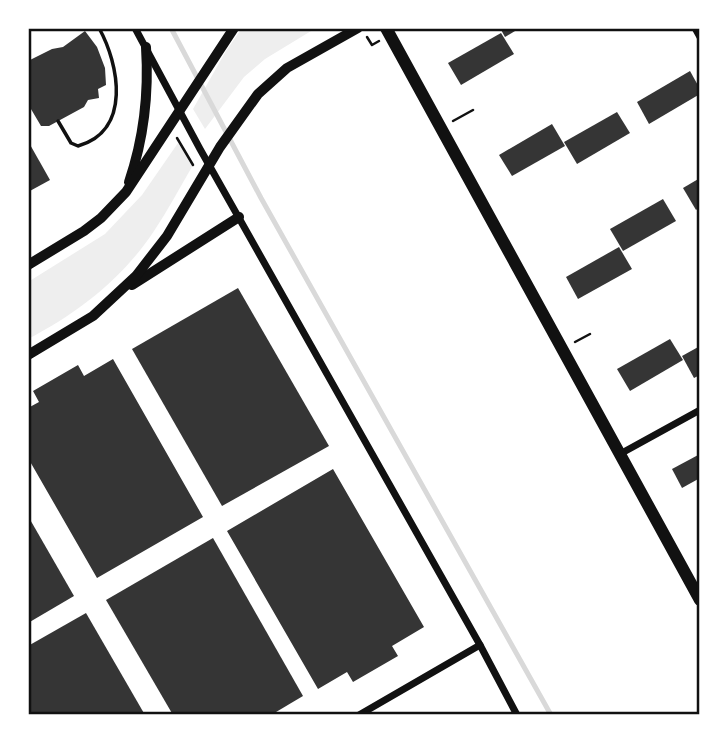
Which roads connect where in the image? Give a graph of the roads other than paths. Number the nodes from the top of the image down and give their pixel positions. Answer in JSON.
{"nodes":[{"id":1,"x":99,"y":28,"type":"edge"},
{"id":2,"x":135,"y":28,"type":"edge"},
{"id":3,"x":234,"y":28,"type":"edge"},
{"id":4,"x":358,"y":28,"type":"edge"},
{"id":5,"x":386,"y":28,"type":"edge"},
{"id":6,"x":695,"y":28,"type":"edge"},
{"id":7,"x":700,"y":37,"type":"edge"},
{"id":8,"x":146,"y":47,"type":"junction"},
{"id":9,"x":180,"y":112,"type":"junction"},
{"id":10,"x":58,"y":121,"type":"dead end"},
{"id":11,"x":210,"y":167,"type":"junction"},
{"id":12,"x":126,"y":192,"type":"junction"},
{"id":13,"x":239,"y":217,"type":"junction"},
{"id":14,"x":28,"y":265,"type":"edge"},
{"id":15,"x":118,"y":295,"type":"junction"},
{"id":16,"x":28,"y":355,"type":"edge"},
{"id":17,"x":700,"y":410,"type":"edge"},
{"id":18,"x":620,"y":454,"type":"junction"},
{"id":19,"x":700,"y":600,"type":"edge"},
{"id":20,"x":480,"y":645,"type":"junction"},
{"id":21,"x":374,"y":711,"type":"edge"},
{"id":22,"x":359,"y":715,"type":"edge"},
{"id":23,"x":517,"y":715,"type":"edge"}],
"edges":[{"from":1,"to":10,"type":"lane"},
{"from":2,"to":8,"type":"street"},
{"from":3,"to":9,"type":"main road"},
{"from":4,"to":11,"type":"main road"},
{"from":5,"to":18,"type":"main road"},
{"from":6,"to":7,"type":"street"},
{"from":8,"to":9,"type":"street"},
{"from":8,"to":12,"type":"main road"},
{"from":9,"to":11,"type":"street"},
{"from":9,"to":12,"type":"main road"},
{"from":11,"to":13,"type":"street"},
{"from":11,"to":15,"type":"main road"},
{"from":12,"to":14,"type":"main road"},
{"from":13,"to":15,"type":"main road"},
{"from":13,"to":20,"type":"street"},
{"from":15,"to":16,"type":"main road"},
{"from":17,"to":18,"type":"street"},
{"from":18,"to":19,"type":"main road"},
{"from":20,"to":21,"type":"street"},
{"from":20,"to":23,"type":"street"},
{"from":21,"to":22,"type":"street"}]}
